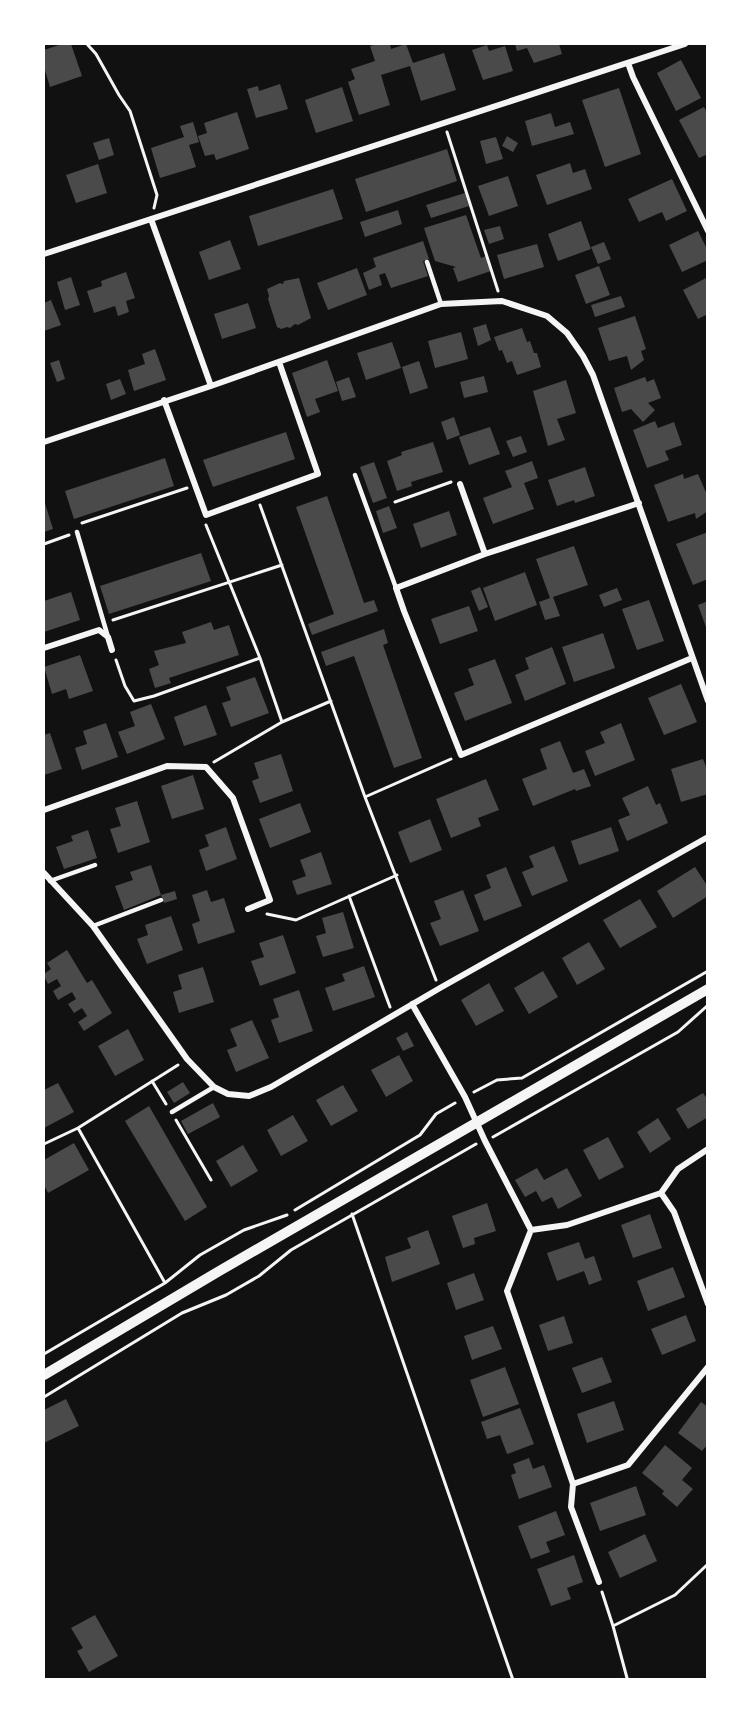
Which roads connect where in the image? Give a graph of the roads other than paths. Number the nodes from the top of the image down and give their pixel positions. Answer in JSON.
{"nodes":[{"id":1,"x":685,"y":44,"type":"edge"},
{"id":2,"x":628,"y":63,"type":"junction"},
{"id":3,"x":151,"y":219,"type":"junction"},
{"id":4,"x":708,"y":231,"type":"edge"},
{"id":5,"x":44,"y":254,"type":"edge"},
{"id":6,"x":427,"y":262,"type":"dead end"},
{"id":7,"x":441,"y":304,"type":"junction"},
{"id":8,"x":279,"y":362,"type":"junction"},
{"id":9,"x":210,"y":386,"type":"junction"},
{"id":10,"x":165,"y":400,"type":"junction"},
{"id":11,"x":44,"y":442,"type":"edge"},
{"id":12,"x":355,"y":475,"type":"dead end"},
{"id":13,"x":460,"y":484,"type":"road end"},
{"id":14,"x":639,"y":503,"type":"junction"},
{"id":15,"x":77,"y":532,"type":"road end"},
{"id":16,"x":485,"y":554,"type":"junction"},
{"id":17,"x":396,"y":588,"type":"junction"},
{"id":18,"x":108,"y":637,"type":"junction"},
{"id":19,"x":44,"y":648,"type":"edge"},
{"id":20,"x":112,"y":650,"type":"road end"},
{"id":21,"x":692,"y":658,"type":"junction"},
{"id":22,"x":708,"y":701,"type":"edge"},
{"id":23,"x":44,"y":810,"type":"edge"},
{"id":24,"x":708,"y":837,"type":"edge"},
{"id":25,"x":95,"y":865,"type":"dead end"},
{"id":26,"x":44,"y":873,"type":"edge"},
{"id":27,"x":49,"y":881,"type":"junction"},
{"id":28,"x":161,"y":900,"type":"dead end"},
{"id":29,"x":248,"y":909,"type":"road end"},
{"id":30,"x":93,"y":926,"type":"junction"},
{"id":31,"x":708,"y":989,"type":"edge"},
{"id":32,"x":412,"y":1004,"type":"junction"},
{"id":33,"x":214,"y":1087,"type":"junction"},
{"id":34,"x":172,"y":1112,"type":"road end"},
{"id":35,"x":477,"y":1124,"type":"junction"},
{"id":36,"x":708,"y":1149,"type":"edge"},
{"id":37,"x":661,"y":1193,"type":"junction"},
{"id":38,"x":531,"y":1230,"type":"junction"},
{"id":39,"x":708,"y":1304,"type":"edge"},
{"id":40,"x":708,"y":1367,"type":"edge"},
{"id":41,"x":44,"y":1375,"type":"edge"},
{"id":42,"x":573,"y":1484,"type":"junction"},
{"id":43,"x":599,"y":1582,"type":"road end"}],
"edges":[{"from":1,"to":2,"type":"street"},
{"from":2,"to":3,"type":"street"},
{"from":2,"to":4,"type":"street"},
{"from":3,"to":5,"type":"street"},
{"from":3,"to":9,"type":"street"},
{"from":6,"to":7,"type":"lane"},
{"from":7,"to":8,"type":"street"},
{"from":7,"to":14,"type":"street"},
{"from":8,"to":9,"type":"street"},
{"from":8,"to":10,"type":"street"},
{"from":9,"to":10,"type":"street"},
{"from":10,"to":11,"type":"street"},
{"from":12,"to":17,"type":"lane"},
{"from":13,"to":16,"type":"street"},
{"from":14,"to":16,"type":"street"},
{"from":14,"to":21,"type":"street"},
{"from":15,"to":18,"type":"lane"},
{"from":16,"to":17,"type":"street"},
{"from":17,"to":21,"type":"street"},
{"from":18,"to":19,"type":"street"},
{"from":18,"to":20,"type":"street"},
{"from":21,"to":22,"type":"street"},
{"from":23,"to":29,"type":"street"},
{"from":24,"to":32,"type":"street"},
{"from":25,"to":27,"type":"lane"},
{"from":26,"to":27,"type":"street"},
{"from":27,"to":30,"type":"street"},
{"from":28,"to":30,"type":"lane"},
{"from":30,"to":33,"type":"street"},
{"from":31,"to":35,"type":"street"},
{"from":32,"to":33,"type":"street"},
{"from":32,"to":35,"type":"street"},
{"from":33,"to":34,"type":"lane"},
{"from":35,"to":38,"type":"street"},
{"from":35,"to":41,"type":"street"},
{"from":36,"to":37,"type":"street"},
{"from":37,"to":38,"type":"street"},
{"from":37,"to":39,"type":"street"},
{"from":38,"to":42,"type":"street"},
{"from":40,"to":42,"type":"street"},
{"from":42,"to":43,"type":"street"}]}
